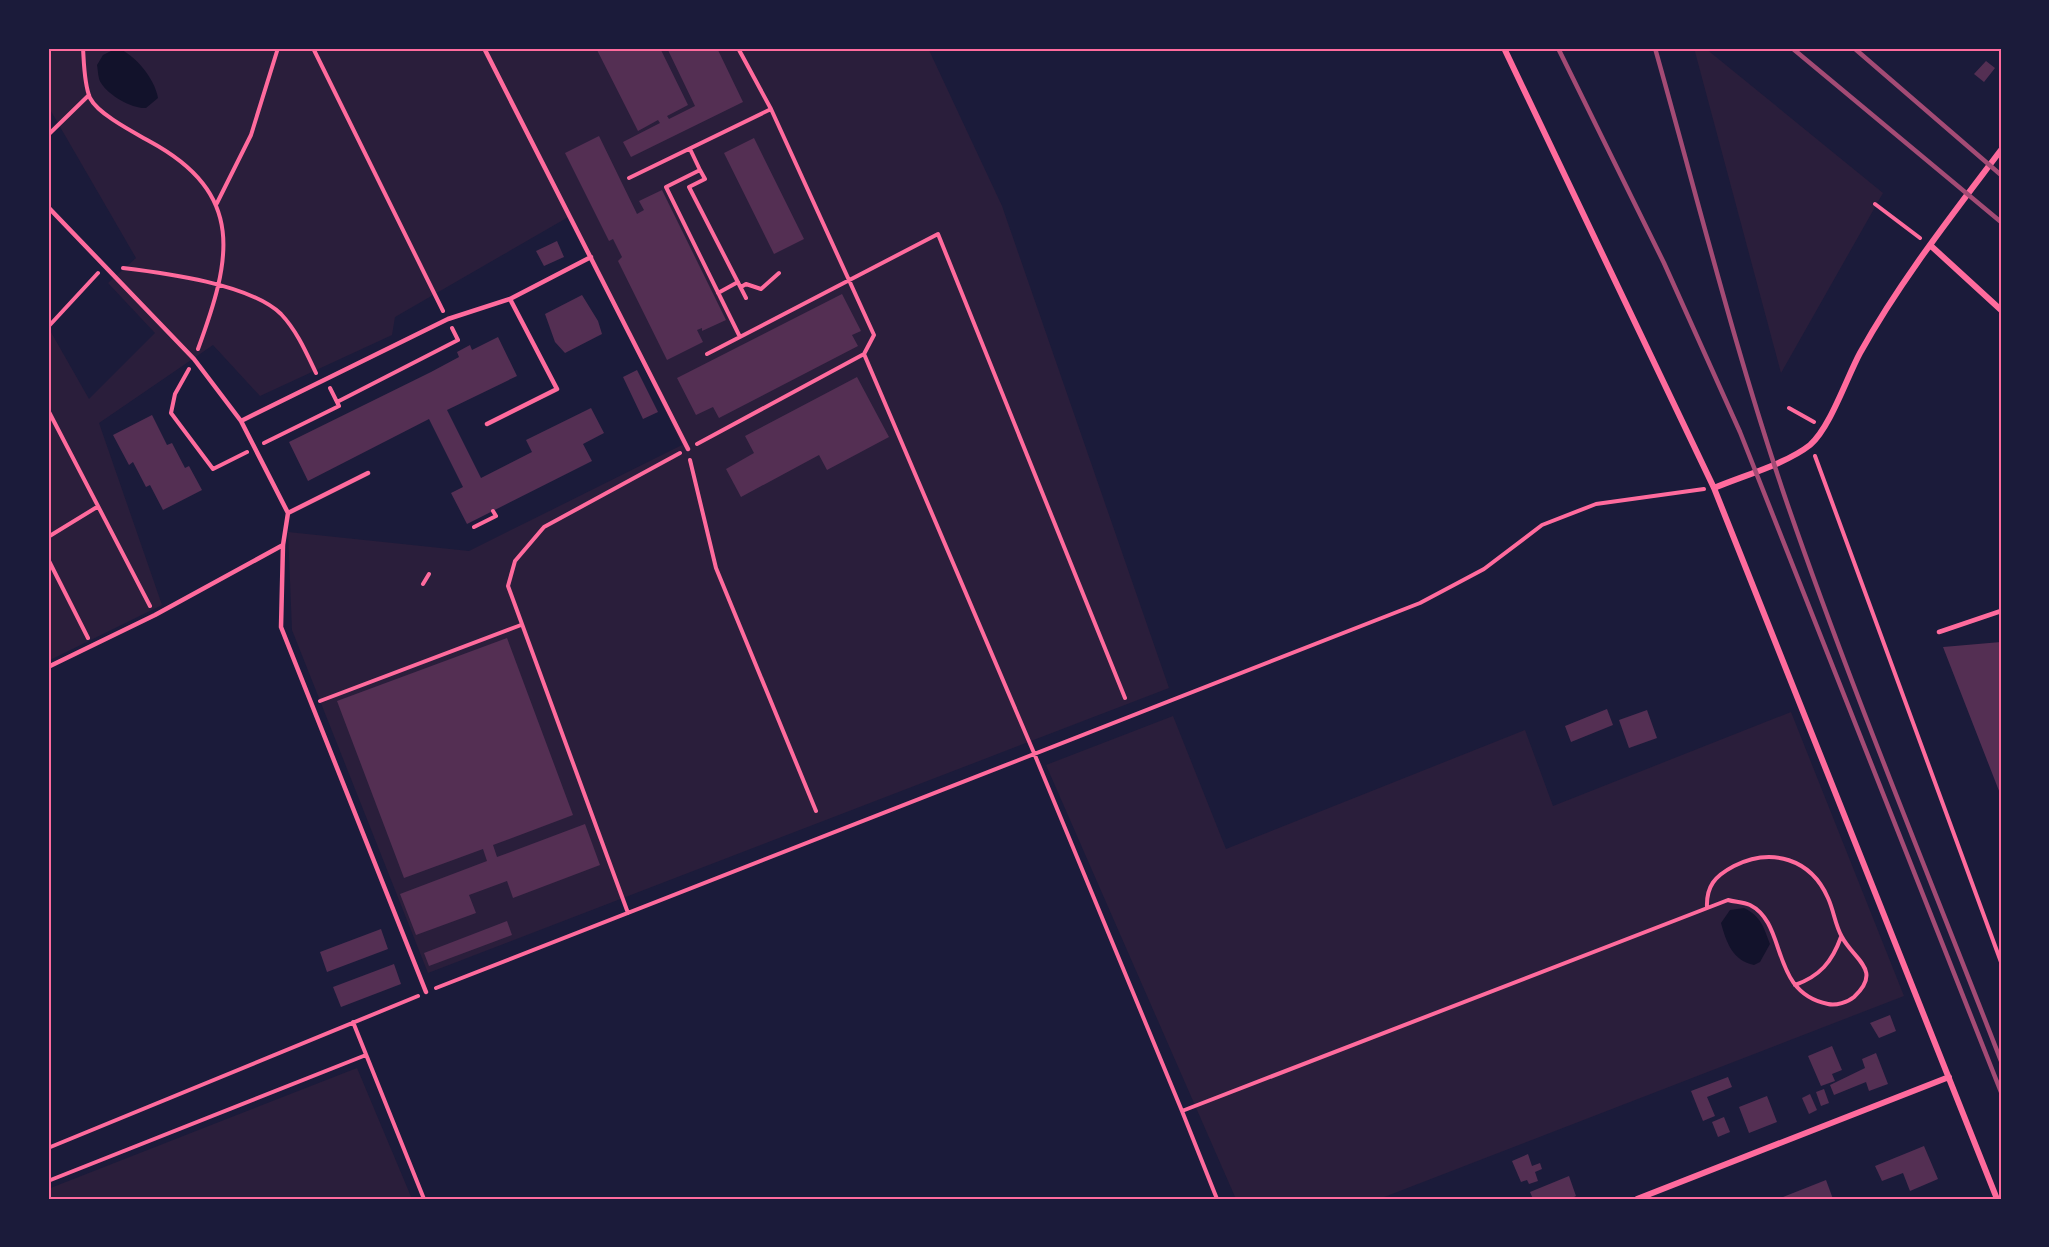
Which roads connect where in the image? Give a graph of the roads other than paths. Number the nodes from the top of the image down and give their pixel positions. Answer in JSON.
{"nodes":[{"id":1,"x":484,"y":48,"type":"edge"},
{"id":2,"x":1504,"y":48,"type":"edge"},
{"id":3,"x":2001,"y":150,"type":"edge"},
{"id":4,"x":48,"y":207,"type":"edge"},
{"id":5,"x":1930,"y":245,"type":"junction"},
{"id":6,"x":591,"y":257,"type":"junction"},
{"id":7,"x":510,"y":299,"type":"junction"},
{"id":8,"x":2001,"y":309,"type":"edge"},
{"id":9,"x":241,"y":421,"type":"junction"},
{"id":10,"x":487,"y":424,"type":"dead end"},
{"id":11,"x":688,"y":449,"type":"road end"},
{"id":12,"x":368,"y":473,"type":"dead end"},
{"id":13,"x":1714,"y":488,"type":"junction"},
{"id":14,"x":288,"y":513,"type":"junction"},
{"id":15,"x":283,"y":545,"type":"junction"},
{"id":16,"x":2001,"y":610,"type":"edge"},
{"id":17,"x":1940,"y":632,"type":"dead end"},
{"id":18,"x":48,"y":668,"type":"edge"},
{"id":19,"x":426,"y":993,"type":"road end"},
{"id":20,"x":1949,"y":1077,"type":"junction"},
{"id":21,"x":1637,"y":1199,"type":"edge"},
{"id":22,"x":1997,"y":1199,"type":"edge"}],
"edges":[{"from":1,"to":6,"type":"lane"},
{"from":2,"to":13,"type":"street"},
{"from":3,"to":5,"type":"street"},
{"from":4,"to":9,"type":"lane"},
{"from":5,"to":8,"type":"street"},
{"from":5,"to":13,"type":"street"},
{"from":6,"to":7,"type":"lane"},
{"from":6,"to":11,"type":"lane"},
{"from":7,"to":9,"type":"lane"},
{"from":7,"to":10,"type":"lane"},
{"from":9,"to":14,"type":"lane"},
{"from":12,"to":14,"type":"lane"},
{"from":13,"to":20,"type":"street"},
{"from":14,"to":15,"type":"lane"},
{"from":15,"to":18,"type":"lane"},
{"from":15,"to":19,"type":"lane"},
{"from":16,"to":17,"type":"lane"},
{"from":20,"to":21,"type":"street"},
{"from":20,"to":22,"type":"street"}]}
